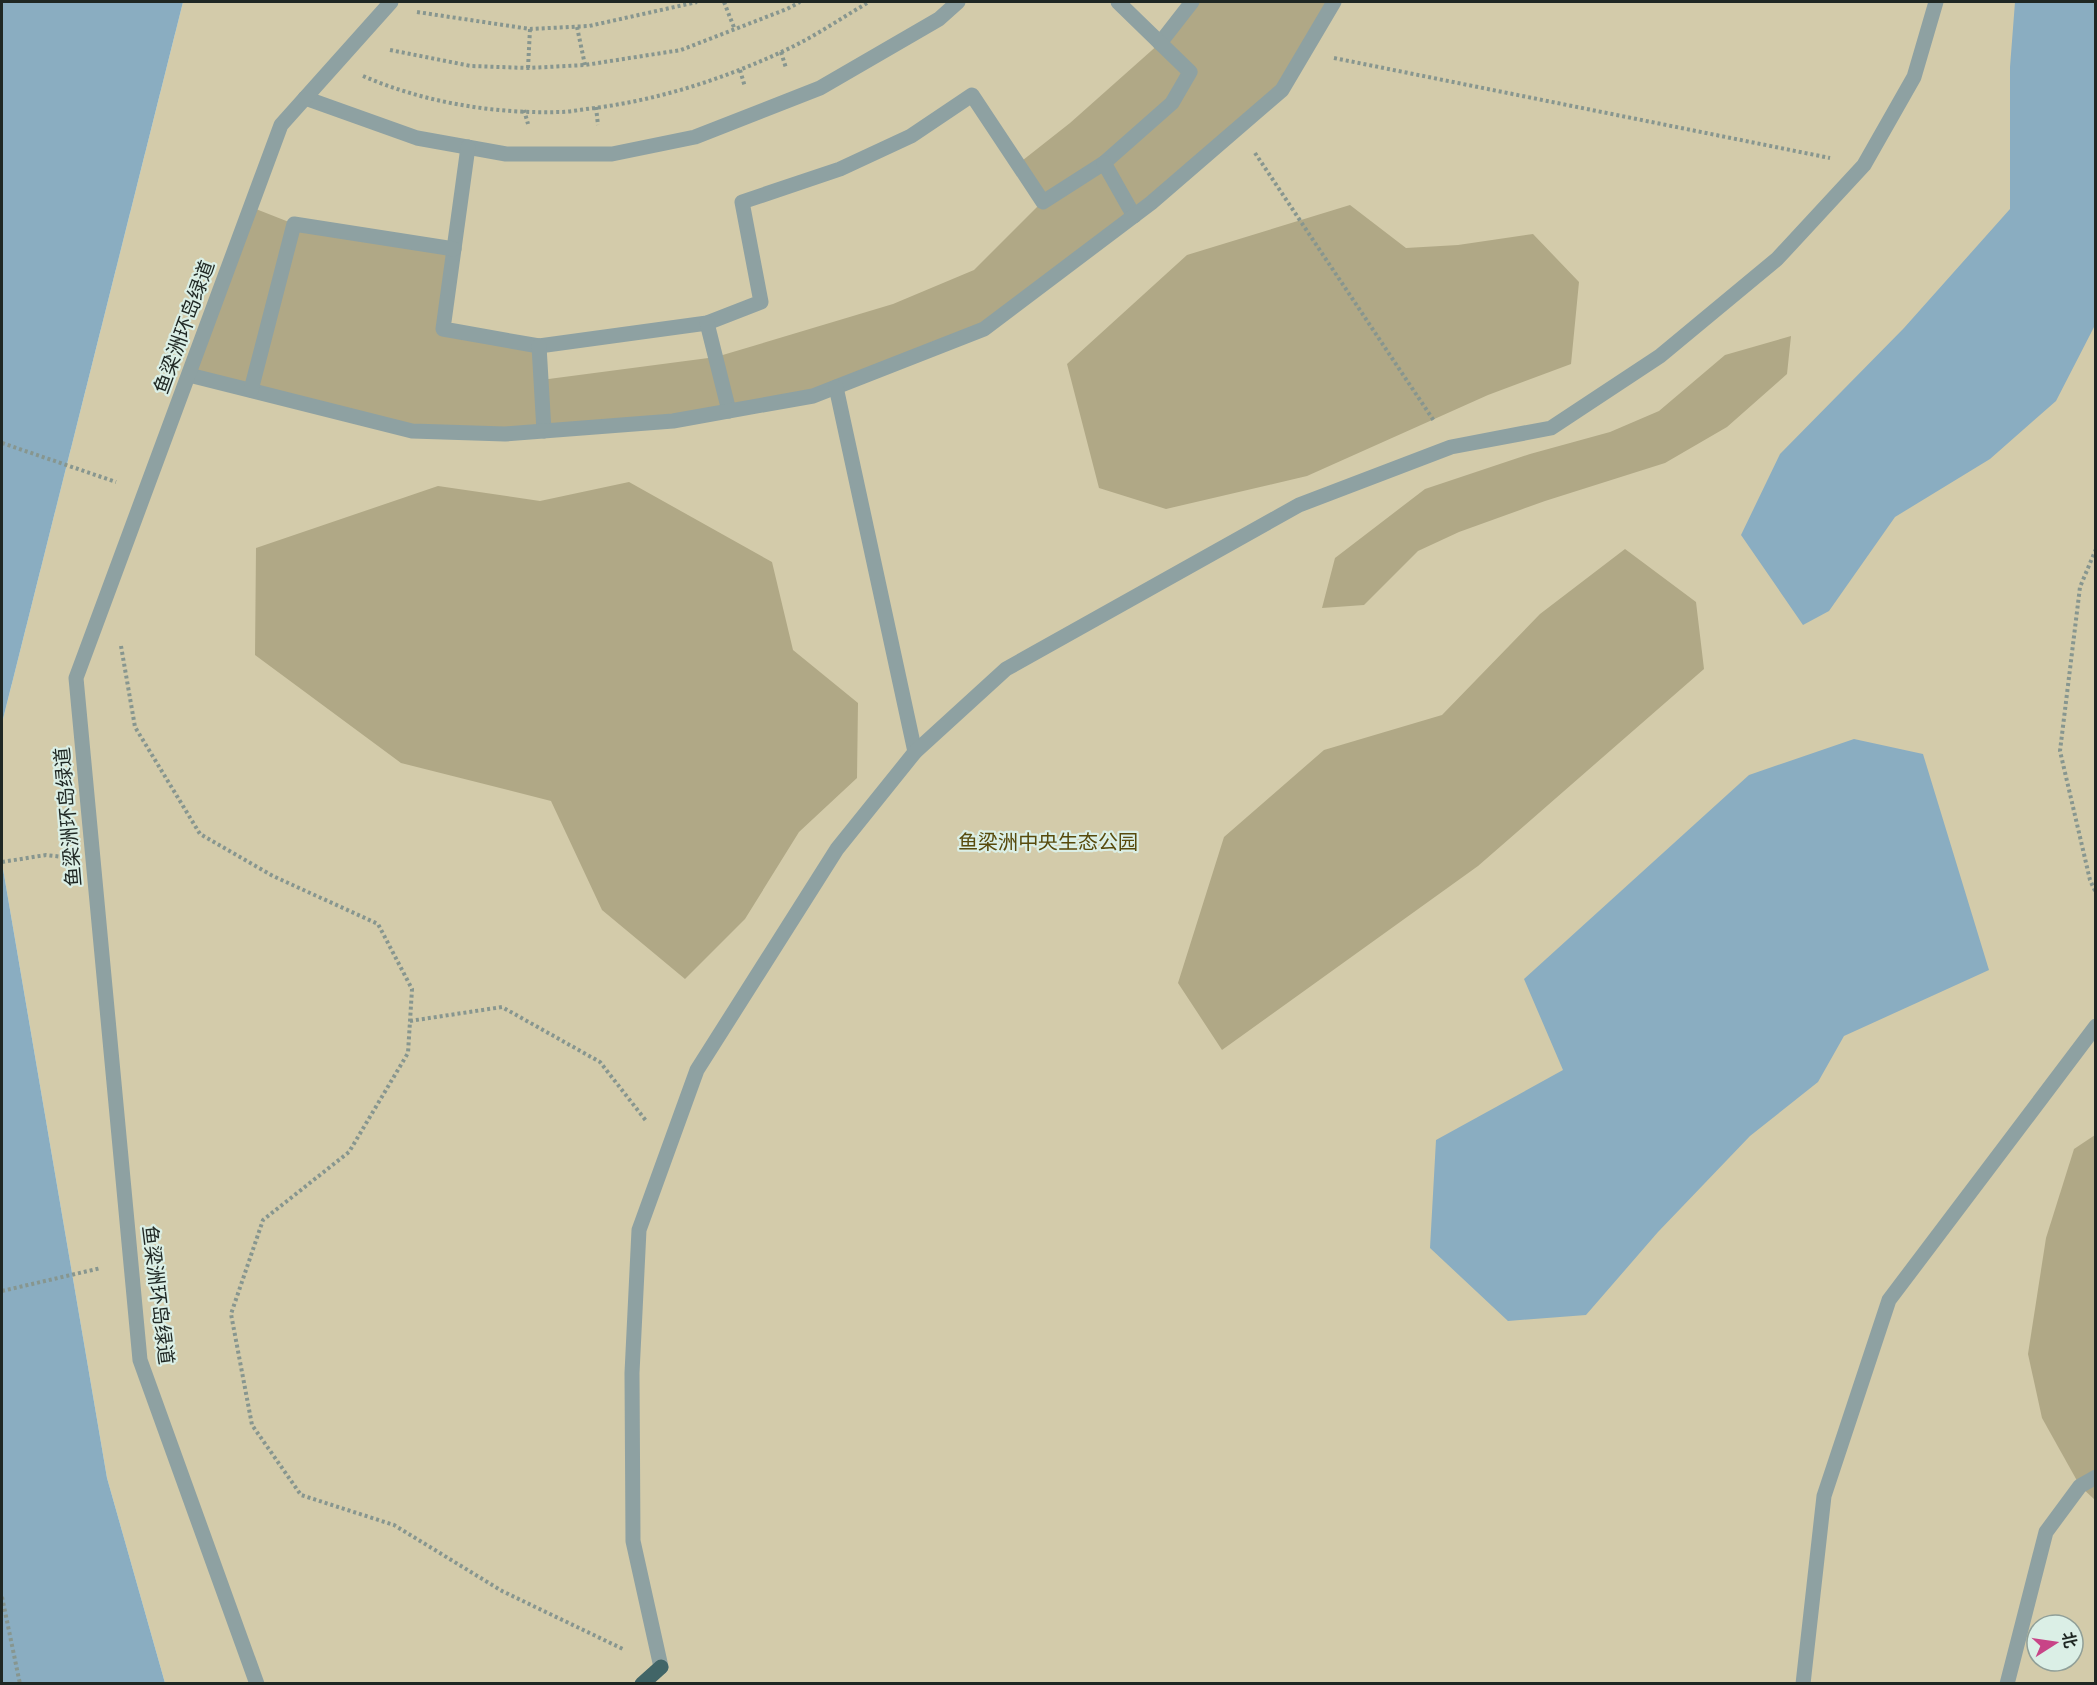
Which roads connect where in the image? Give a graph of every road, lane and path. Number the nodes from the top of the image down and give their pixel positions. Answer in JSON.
{"nodes":[{"id":1,"x":390,"y":2,"type":"edge"},
{"id":2,"x":697,"y":2,"type":"edge"},
{"id":3,"x":724,"y":2,"type":"edge"},
{"id":4,"x":784,"y":2,"type":"edge"},
{"id":5,"x":800,"y":2,"type":"edge"},
{"id":6,"x":869,"y":2,"type":"edge"},
{"id":7,"x":958,"y":2,"type":"edge"},
{"id":8,"x":1118,"y":2,"type":"edge"},
{"id":9,"x":1192,"y":2,"type":"edge"},
{"id":10,"x":1334,"y":2,"type":"edge"},
{"id":11,"x":1936,"y":2,"type":"edge"},
{"id":12,"x":787,"y":9,"type":"junction"},
{"id":13,"x":577,"y":27,"type":"junction"},
{"id":14,"x":530,"y":29,"type":"junction"},
{"id":15,"x":735,"y":30,"type":"junction"},
{"id":16,"x":354,"y":43,"type":"junction"},
{"id":17,"x":1160,"y":43,"type":"junction"},
{"id":18,"x":1304,"y":52,"type":"junction"},
{"id":19,"x":335,"y":64,"type":"junction"},
{"id":20,"x":585,"y":64,"type":"junction"},
{"id":21,"x":528,"y":68,"type":"junction"},
{"id":22,"x":305,"y":98,"type":"junction"},
{"id":23,"x":1238,"y":128,"type":"junction"},
{"id":24,"x":468,"y":147,"type":"junction"},
{"id":25,"x":1104,"y":163,"type":"junction"},
{"id":26,"x":1864,"y":165,"type":"junction"},
{"id":27,"x":1134,"y":216,"type":"junction"},
{"id":28,"x":454,"y":249,"type":"junction"},
{"id":29,"x":707,"y":323,"type":"junction"},
{"id":30,"x":539,"y":346,"type":"junction"},
{"id":31,"x":189,"y":375,"type":"junction"},
{"id":32,"x":836,"y":387,"type":"junction"},
{"id":33,"x":251,"y":390,"type":"junction"},
{"id":34,"x":729,"y":411,"type":"junction"},
{"id":35,"x":544,"y":431,"type":"junction"},
{"id":36,"x":2,"y":443,"type":"edge"},
{"id":37,"x":1451,"y":447,"type":"junction"},
{"id":38,"x":146,"y":491,"type":"junction"},
{"id":39,"x":2096,"y":549,"type":"edge"},
{"id":40,"x":120,"y":645,"type":"dead end"},
{"id":41,"x":915,"y":752,"type":"junction"},
{"id":42,"x":93,"y":861,"type":"junction"},
{"id":43,"x":2,"y":862,"type":"edge"},
{"id":44,"x":2096,"y":894,"type":"edge"},
{"id":45,"x":410,"y":1021,"type":"junction"},
{"id":46,"x":2096,"y":1026,"type":"edge"},
{"id":47,"x":668,"y":1149,"type":"junction"},
{"id":48,"x":131,"y":1262,"type":"junction"},
{"id":49,"x":2,"y":1291,"type":"edge"},
{"id":50,"x":2096,"y":1477,"type":"edge"},
{"id":51,"x":2,"y":1597,"type":"edge"},
{"id":52,"x":661,"y":1667,"type":"junction"},
{"id":53,"x":20,"y":1683,"type":"edge"},
{"id":54,"x":257,"y":1683,"type":"edge"},
{"id":55,"x":642,"y":1683,"type":"edge"},
{"id":56,"x":1803,"y":1683,"type":"edge"},
{"id":57,"x":2007,"y":1683,"type":"edge"}],
"edges":[{"from":1,"to":14,"type":"path"},
{"from":1,"to":16,"type":"street","name":"鱼梁洲环岛绿道"},
{"from":2,"to":13,"type":"path"},
{"from":3,"to":15,"type":"path"},
{"from":4,"to":12,"type":"path"},
{"from":5,"to":12,"type":"path"},
{"from":6,"to":19,"type":"path"},
{"from":7,"to":24,"type":"street"},
{"from":8,"to":17,"type":"street"},
{"from":9,"to":17,"type":"street"},
{"from":10,"to":18,"type":"street"},
{"from":11,"to":26,"type":"street"},
{"from":12,"to":15,"type":"path"},
{"from":13,"to":14,"type":"path"},
{"from":13,"to":20,"type":"path"},
{"from":14,"to":21,"type":"path"},
{"from":15,"to":20,"type":"path"},
{"from":16,"to":19,"type":"street","name":"鱼梁洲环岛绿道"},
{"from":16,"to":21,"type":"path"},
{"from":17,"to":25,"type":"street"},
{"from":18,"to":23,"type":"street"},
{"from":18,"to":26,"type":"path"},
{"from":19,"to":22,"type":"street","name":"鱼梁洲环岛绿道"},
{"from":20,"to":21,"type":"path"},
{"from":22,"to":24,"type":"street"},
{"from":22,"to":31,"type":"street","name":"鱼梁洲环岛绿道"},
{"from":23,"to":27,"type":"street"},
{"from":23,"to":37,"type":"path"},
{"from":24,"to":28,"type":"street"},
{"from":25,"to":27,"type":"street"},
{"from":25,"to":29,"type":"street"},
{"from":26,"to":37,"type":"street"},
{"from":27,"to":32,"type":"street"},
{"from":28,"to":30,"type":"street"},
{"from":28,"to":33,"type":"street"},
{"from":29,"to":30,"type":"street"},
{"from":29,"to":34,"type":"street"},
{"from":30,"to":35,"type":"street"},
{"from":31,"to":33,"type":"street"},
{"from":31,"to":38,"type":"street","name":"鱼梁洲环岛绿道"},
{"from":32,"to":34,"type":"street"},
{"from":32,"to":41,"type":"street"},
{"from":33,"to":35,"type":"street"},
{"from":34,"to":35,"type":"street"},
{"from":36,"to":38,"type":"path"},
{"from":37,"to":41,"type":"street"},
{"from":38,"to":42,"type":"street","name":"鱼梁洲环岛绿道"},
{"from":39,"to":44,"type":"path"},
{"from":40,"to":45,"type":"path"},
{"from":41,"to":47,"type":"street"},
{"from":42,"to":43,"type":"path"},
{"from":42,"to":48,"type":"street","name":"鱼梁洲环岛绿道"},
{"from":45,"to":47,"type":"path"},
{"from":45,"to":52,"type":"path"},
{"from":46,"to":56,"type":"street"},
{"from":47,"to":52,"type":"street"},
{"from":48,"to":49,"type":"path"},
{"from":48,"to":54,"type":"street","name":"鱼梁洲环岛绿道"},
{"from":50,"to":57,"type":"street"},
{"from":51,"to":53,"type":"path"},
{"from":52,"to":55,"type":"main road"}]}
